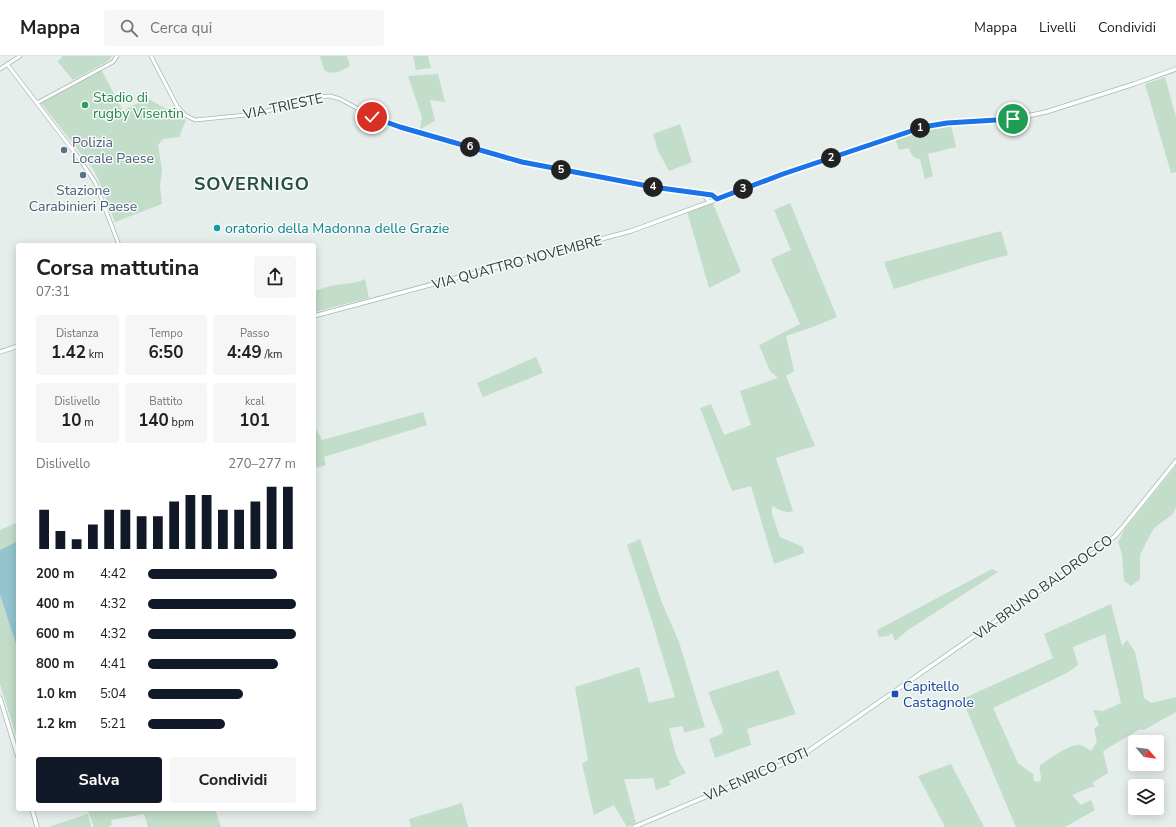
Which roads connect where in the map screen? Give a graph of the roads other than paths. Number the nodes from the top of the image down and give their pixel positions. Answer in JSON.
{"nodes":[{"id":1,"x":20,"y":56,"type":"edge"},
{"id":2,"x":117,"y":56,"type":"edge"},
{"id":3,"x":151,"y":56,"type":"edge"},
{"id":4,"x":7,"y":64,"type":"junction"},
{"id":5,"x":0,"y":69,"type":"edge"},
{"id":6,"x":1176,"y":69,"type":"edge"},
{"id":7,"x":37,"y":103,"type":"junction"},
{"id":8,"x":702,"y":194,"type":"junction"},
{"id":9,"x":717,"y":199,"type":"junction"},
{"id":10,"x":710,"y":202,"type":"junction"},
{"id":11,"x":118,"y":243,"type":"edge"},
{"id":12,"x":316,"y":315,"type":"edge"},
{"id":13,"x":16,"y":347,"type":"edge"},
{"id":14,"x":0,"y":352,"type":"edge"},
{"id":15,"x":1176,"y":461,"type":"edge"},
{"id":16,"x":911,"y":679,"type":"joint"},
{"id":17,"x":0,"y":698,"type":"edge"},
{"id":18,"x":16,"y":750,"type":"edge"},
{"id":19,"x":33,"y":811,"type":"edge"},
{"id":20,"x":37,"y":827,"type":"edge"},
{"id":21,"x":634,"y":827,"type":"edge"}],
"edges":[{"from":1,"to":4,"type":"street"},
{"from":2,"to":7,"type":"street"},
{"from":3,"to":8,"type":"street","name":"VIA TRIESTE"},
{"from":4,"to":5,"type":"street"},
{"from":4,"to":7,"type":"street"},
{"from":6,"to":9,"type":"main road"},
{"from":7,"to":11,"type":"street"},
{"from":8,"to":9,"type":"street","name":"VIA TRIESTE"},
{"from":8,"to":10,"type":"street"},
{"from":9,"to":10,"type":"main road","name":"VIA QUATTRO NOVEMBRE"},
{"from":10,"to":12,"type":"main road","name":"VIA QUATTRO NOVEMBRE"},
{"from":13,"to":14,"type":"main road"},
{"from":15,"to":16,"type":"main road","name":"VIA BRUNO BALDROCCO"},
{"from":16,"to":21,"type":"main road","name":"VIA ENRICO TOTI"},
{"from":17,"to":18,"type":"main road"},
{"from":19,"to":20,"type":"main road"}]}
